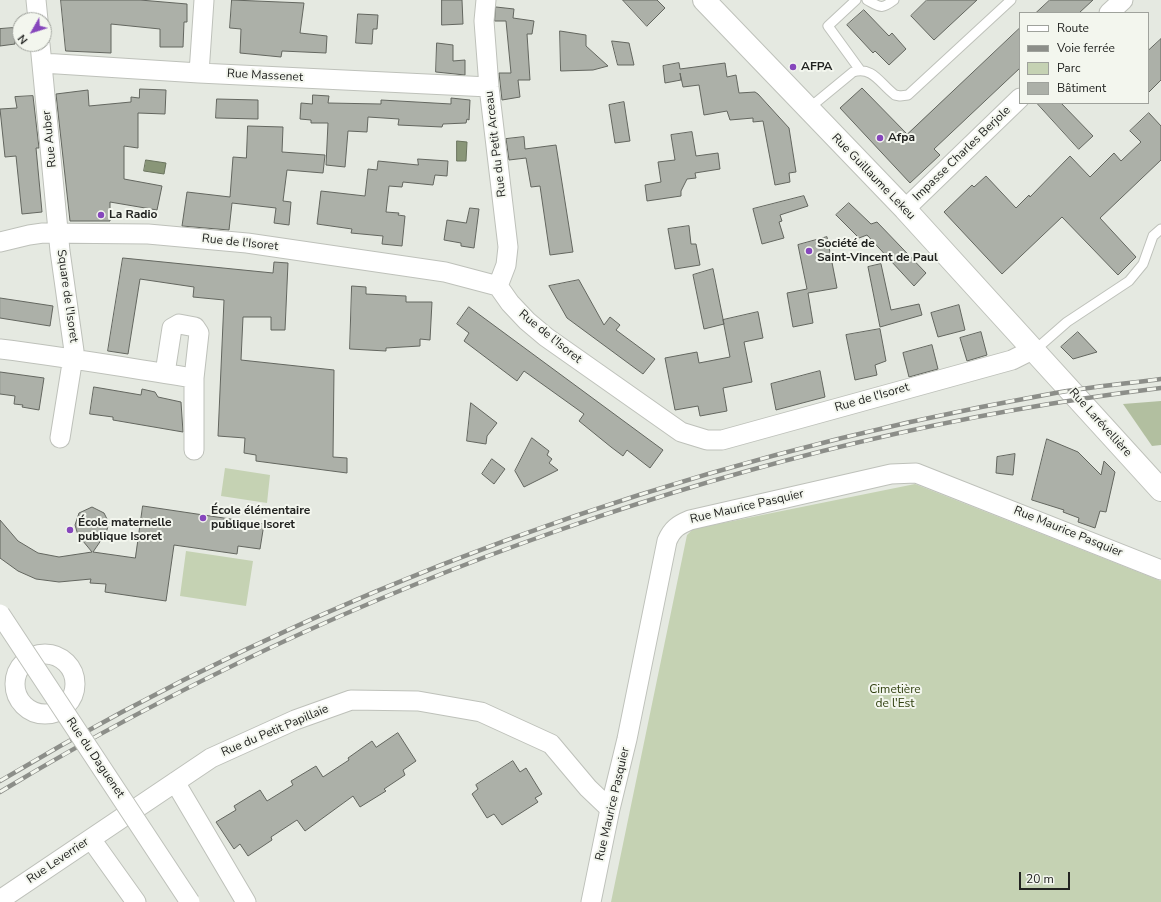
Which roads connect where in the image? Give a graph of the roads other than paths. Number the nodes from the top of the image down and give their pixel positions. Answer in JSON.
{"nodes":[{"id":1,"x":36,"y":0,"type":"edge"},
{"id":2,"x":204,"y":0,"type":"edge"},
{"id":3,"x":486,"y":0,"type":"edge"},
{"id":4,"x":704,"y":0,"type":"edge"},
{"id":5,"x":856,"y":0,"type":"edge"},
{"id":6,"x":866,"y":0,"type":"edge"},
{"id":7,"x":894,"y":0,"type":"edge"},
{"id":8,"x":1011,"y":0,"type":"edge"},
{"id":9,"x":1123,"y":0,"type":"edge"},
{"id":10,"x":37,"y":12,"type":"edge"},
{"id":11,"x":1110,"y":12,"type":"edge"},
{"id":12,"x":41,"y":52,"type":"edge"},
{"id":13,"x":42,"y":63,"type":"junction"},
{"id":14,"x":860,"y":70,"type":"junction"},
{"id":15,"x":199,"y":73,"type":"junction"},
{"id":16,"x":489,"y":87,"type":"junction"},
{"id":17,"x":1019,"y":99,"type":"edge"},
{"id":18,"x":808,"y":109,"type":"junction"},
{"id":19,"x":905,"y":209,"type":"junction"},
{"id":20,"x":1161,"y":229,"type":"edge"},
{"id":21,"x":58,"y":234,"type":"junction"},
{"id":22,"x":0,"y":242,"type":"edge"},
{"id":23,"x":498,"y":286,"type":"junction"},
{"id":24,"x":0,"y":349,"type":"edge"},
{"id":25,"x":1036,"y":352,"type":"junction"},
{"id":26,"x":74,"y":359,"type":"junction"},
{"id":27,"x":165,"y":373,"type":"junction"},
{"id":28,"x":194,"y":378,"type":"junction"},
{"id":29,"x":60,"y":438,"type":"dead end"},
{"id":30,"x":194,"y":450,"type":"dead end"},
{"id":31,"x":1161,"y":490,"type":"edge"},
{"id":32,"x":1161,"y":570,"type":"edge"},
{"id":33,"x":0,"y":614,"type":"edge"},
{"id":34,"x":175,"y":782,"type":"junction"},
{"id":35,"x":610,"y":809,"type":"junction"},
{"id":36,"x":115,"y":822,"type":"joint"},
{"id":37,"x":91,"y":839,"type":"junction"},
{"id":38,"x":0,"y":900,"type":"edge"},
{"id":39,"x":136,"y":902,"type":"edge"},
{"id":40,"x":190,"y":902,"type":"edge"},
{"id":41,"x":246,"y":902,"type":"edge"},
{"id":42,"x":591,"y":902,"type":"edge"}],
"edges":[{"from":1,"to":10,"type":"street"},
{"from":2,"to":15,"type":"street"},
{"from":3,"to":16,"type":"street","name":"Rue du Petit Arceau"},
{"from":4,"to":18,"type":"street","name":"Rue Guillaume Lekeu"},
{"from":5,"to":14,"type":"lane"},
{"from":6,"to":7,"type":"lane"},
{"from":8,"to":14,"type":"lane"},
{"from":9,"to":11,"type":"street"},
{"from":12,"to":13,"type":"street","name":"Rue Auber"},
{"from":13,"to":15,"type":"street","name":"Rue Massenet"},
{"from":13,"to":21,"type":"street","name":"Rue Auber"},
{"from":14,"to":18,"type":"lane"},
{"from":15,"to":16,"type":"street","name":"Rue Massenet"},
{"from":16,"to":23,"type":"street","name":"Rue du Petit Arceau"},
{"from":17,"to":19,"type":"street","name":"Impasse Charles Berjole"},
{"from":18,"to":19,"type":"street","name":"Rue Guillaume Lekeu"},
{"from":19,"to":25,"type":"street","name":"Rue Guillaume Lekeu"},
{"from":20,"to":25,"type":"lane"},
{"from":21,"to":22,"type":"street","name":"Rue de l'Isoret"},
{"from":21,"to":23,"type":"street","name":"Rue de l'Isoret"},
{"from":21,"to":26,"type":"street","name":"Square de l'Isoret"},
{"from":23,"to":25,"type":"street","name":"Rue de l'Isoret"},
{"from":24,"to":26,"type":"street","name":"Square de l'Isoret"},
{"from":25,"to":31,"type":"street","name":"Rue Larévellière"},
{"from":26,"to":27,"type":"street","name":"Square de l'Isoret"},
{"from":26,"to":29,"type":"street","name":"Square de l'Isoret"},
{"from":27,"to":28,"type":"street","name":"Square de l'Isoret"},
{"from":27,"to":28,"type":"street"},
{"from":28,"to":30,"type":"street"},
{"from":32,"to":35,"type":"street","name":"Rue Maurice Pasquier"},
{"from":33,"to":40,"type":"street","name":"Rue du Daguenet","bridge":true},
{"from":34,"to":35,"type":"street","name":"Rue du Petit Papillaie"},
{"from":34,"to":36,"type":"street","name":"Rue du Petit Papillaie"},
{"from":34,"to":41,"type":"street"},
{"from":35,"to":42,"type":"street","name":"Rue Maurice Pasquier"},
{"from":36,"to":37,"type":"street","name":"Rue Leverrier"},
{"from":37,"to":38,"type":"street","name":"Rue Leverrier"},
{"from":37,"to":39,"type":"street"}]}
